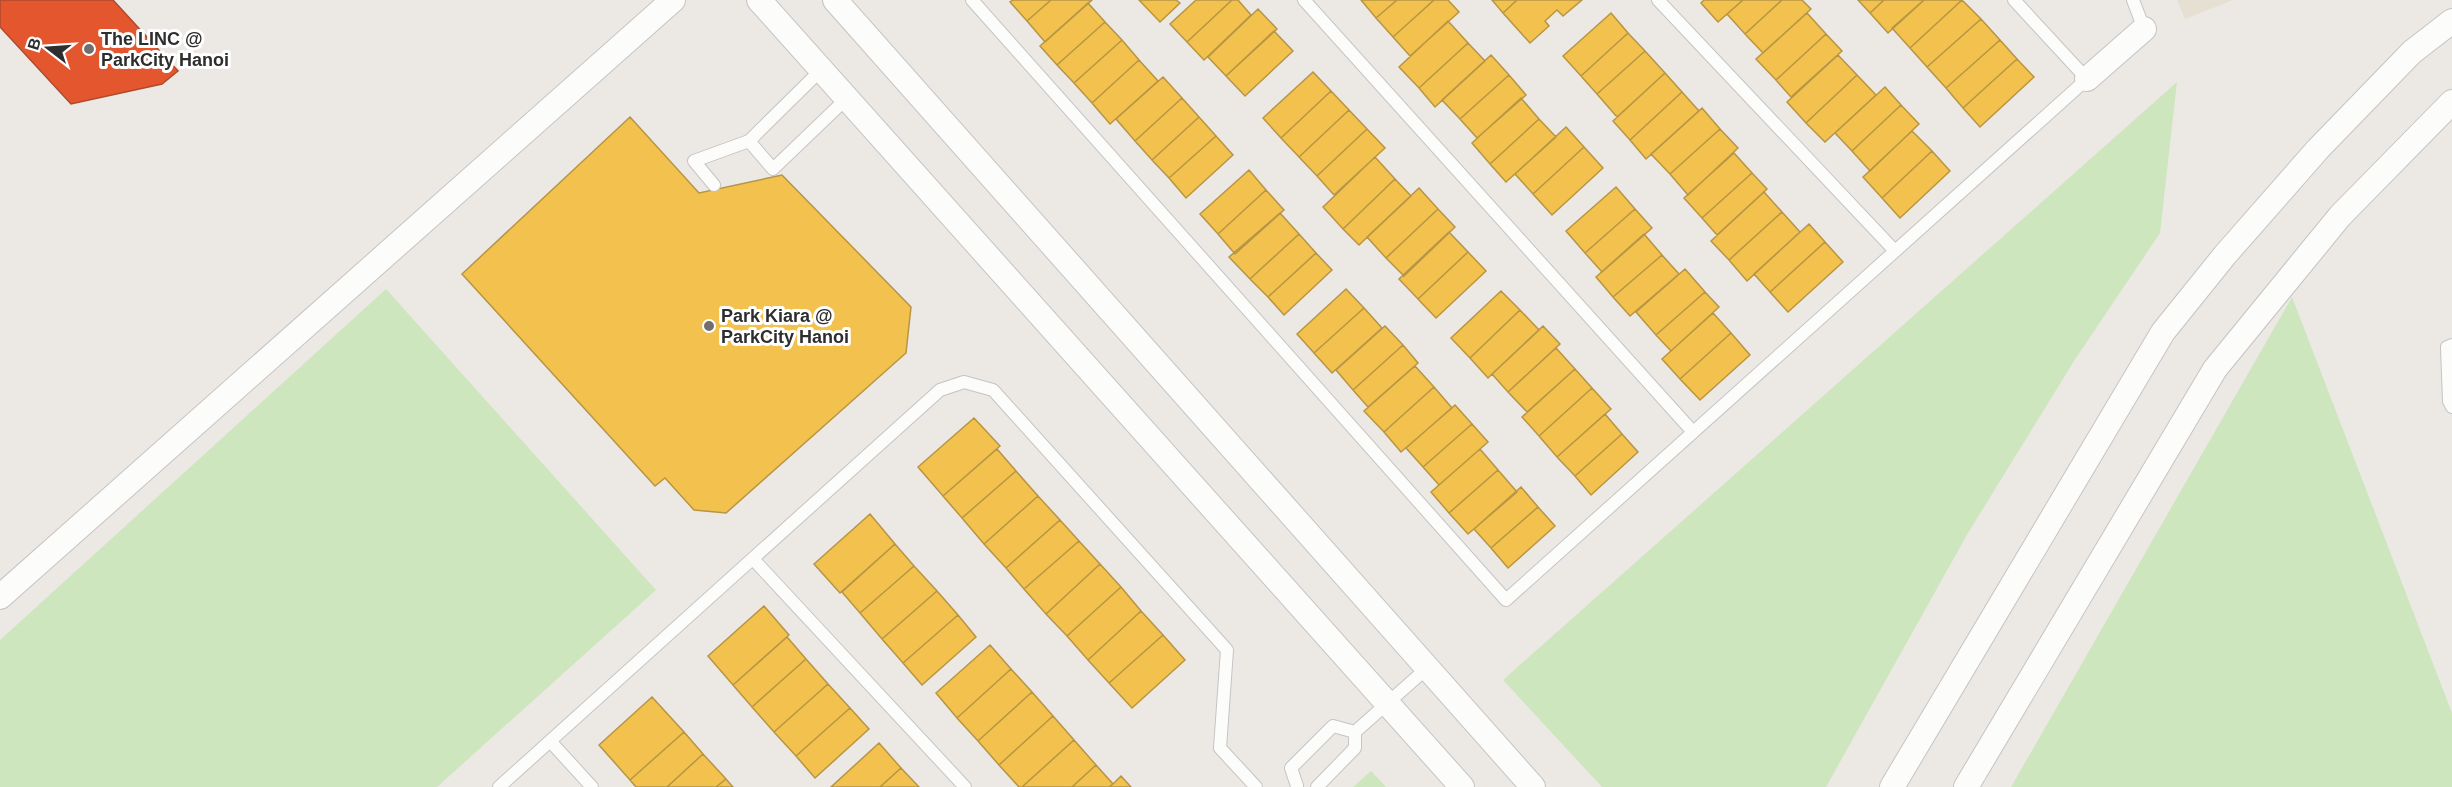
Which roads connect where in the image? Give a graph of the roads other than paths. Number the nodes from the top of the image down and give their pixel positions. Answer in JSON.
{"nodes":[{"id":1,"x":673,"y":0,"type":"edge"},
{"id":2,"x":759,"y":0,"type":"edge"},
{"id":3,"x":834,"y":0,"type":"edge"},
{"id":4,"x":972,"y":0,"type":"edge"},
{"id":5,"x":1304,"y":0,"type":"edge"},
{"id":6,"x":1658,"y":0,"type":"edge"},
{"id":7,"x":2014,"y":0,"type":"edge"},
{"id":8,"x":2133,"y":0,"type":"edge"},
{"id":9,"x":2452,"y":21,"type":"edge"},
{"id":10,"x":2144,"y":29,"type":"joint"},
{"id":11,"x":821,"y":70,"type":"junction"},
{"id":12,"x":2087,"y":79,"type":"junction"},
{"id":13,"x":846,"y":99,"type":"junction"},
{"id":14,"x":2452,"y":102,"type":"edge"},
{"id":15,"x":750,"y":141,"type":"junction"},
{"id":16,"x":714,"y":185,"type":"dead end"},
{"id":17,"x":1895,"y":251,"type":"junction"},
{"id":18,"x":2452,"y":345,"type":"edge"},
{"id":19,"x":2452,"y":407,"type":"edge"},
{"id":20,"x":1693,"y":432,"type":"junction"},
{"id":21,"x":753,"y":559,"type":"junction"},
{"id":22,"x":0,"y":597,"type":"edge"},
{"id":23,"x":1426,"y":669,"type":"junction"},
{"id":24,"x":1387,"y":704,"type":"junction"},
{"id":25,"x":1355,"y":732,"type":"junction"},
{"id":26,"x":550,"y":741,"type":"junction"},
{"id":27,"x":499,"y":787,"type":"edge"},
{"id":28,"x":592,"y":787,"type":"edge"},
{"id":29,"x":965,"y":787,"type":"edge"},
{"id":30,"x":1256,"y":787,"type":"edge"},
{"id":31,"x":1297,"y":787,"type":"edge"},
{"id":32,"x":1317,"y":787,"type":"edge"},
{"id":33,"x":1462,"y":787,"type":"edge"},
{"id":34,"x":1533,"y":787,"type":"edge"},
{"id":35,"x":1892,"y":787,"type":"edge"},
{"id":36,"x":1966,"y":787,"type":"edge"}],
"edges":[{"from":1,"to":22,"type":"street"},
{"from":2,"to":11,"type":"street"},
{"from":3,"to":23,"type":"street"},
{"from":4,"to":20,"type":"lane"},
{"from":5,"to":20,"type":"lane"},
{"from":6,"to":17,"type":"lane"},
{"from":7,"to":12,"type":"lane"},
{"from":8,"to":10,"type":"lane"},
{"from":9,"to":35,"type":"street"},
{"from":10,"to":12,"type":"street"},
{"from":11,"to":13,"type":"street"},
{"from":11,"to":15,"type":"lane"},
{"from":12,"to":17,"type":"lane"},
{"from":13,"to":15,"type":"lane"},
{"from":13,"to":24,"type":"street"},
{"from":14,"to":36,"type":"street"},
{"from":15,"to":16,"type":"lane"},
{"from":17,"to":20,"type":"lane"},
{"from":18,"to":19,"type":"lane"},
{"from":21,"to":26,"type":"lane"},
{"from":21,"to":29,"type":"lane"},
{"from":21,"to":30,"type":"lane"},
{"from":23,"to":24,"type":"lane"},
{"from":23,"to":34,"type":"street"},
{"from":24,"to":25,"type":"lane"},
{"from":24,"to":33,"type":"street"},
{"from":25,"to":31,"type":"lane"},
{"from":25,"to":32,"type":"lane"},
{"from":26,"to":27,"type":"lane"},
{"from":26,"to":28,"type":"lane"}]}
